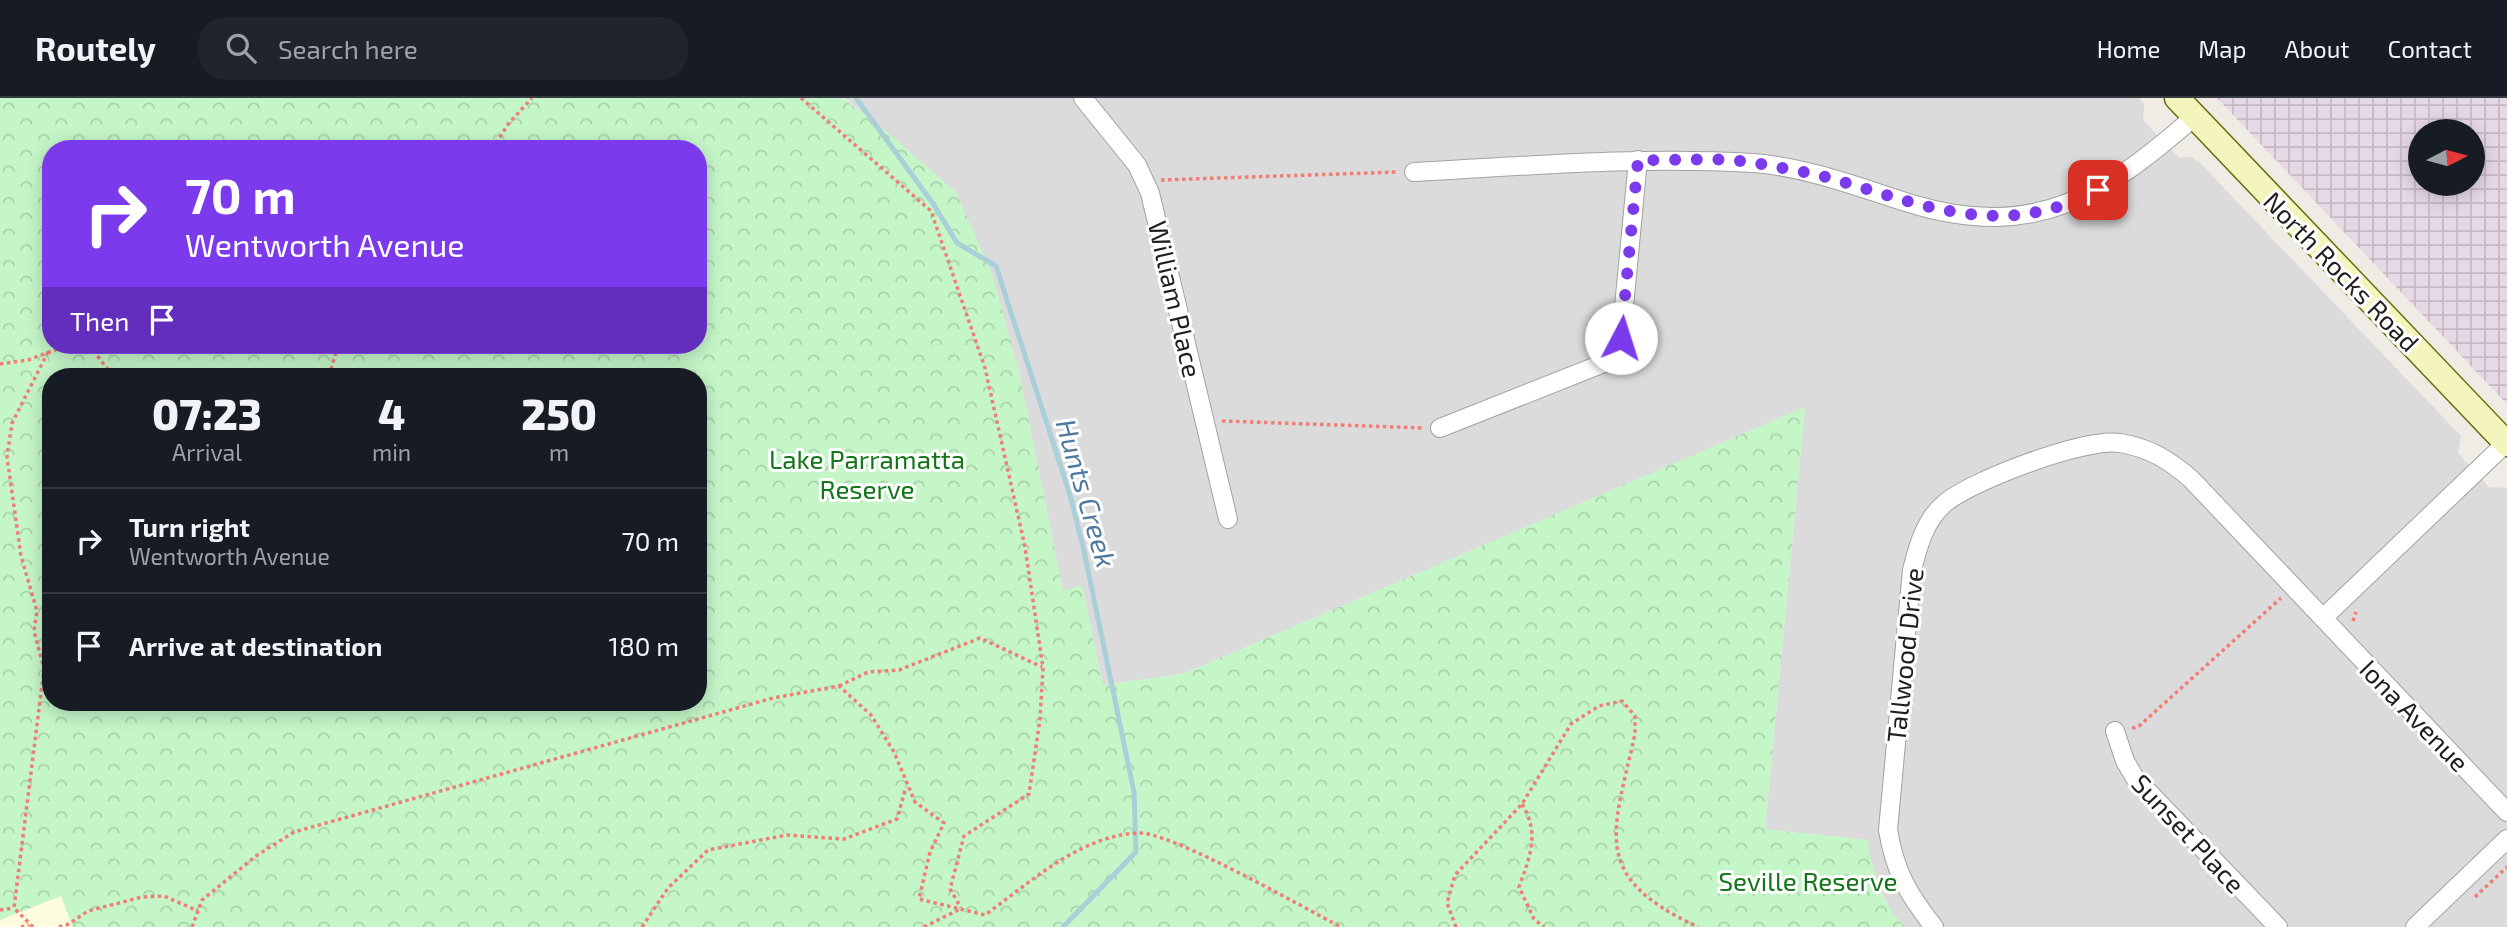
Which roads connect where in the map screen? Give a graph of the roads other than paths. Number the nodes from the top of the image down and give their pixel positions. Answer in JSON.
{"nodes":[{"id":1,"x":1083,"y":98,"type":"edge"},
{"id":2,"x":2177,"y":98,"type":"edge"},
{"id":3,"x":2194,"y":117,"type":"junction"},
{"id":4,"x":1638,"y":160,"type":"junction"},
{"id":5,"x":1414,"y":172,"type":"road end"},
{"id":6,"x":1440,"y":428,"type":"road end"},
{"id":7,"x":2507,"y":444,"type":"edge"},
{"id":8,"x":1228,"y":519,"type":"dead end"},
{"id":9,"x":2323,"y":618,"type":"junction"},
{"id":10,"x":2115,"y":730,"type":"road end"},
{"id":11,"x":2507,"y":812,"type":"edge"},
{"id":12,"x":2507,"y":839,"type":"edge"},
{"id":13,"x":1934,"y":927,"type":"edge"},
{"id":14,"x":2278,"y":927,"type":"edge"},
{"id":15,"x":2415,"y":927,"type":"edge"}],
"edges":[{"from":1,"to":8,"type":"street","name":"William Place"},
{"from":2,"to":3,"type":"main road","name":"North Rocks Road"},
{"from":3,"to":4,"type":"street"},
{"from":3,"to":7,"type":"main road","name":"North Rocks Road"},
{"from":4,"to":5,"type":"street"},
{"from":4,"to":6,"type":"street"},
{"from":7,"to":9,"type":"street"},
{"from":9,"to":11,"type":"street","name":"Iona Avenue"},
{"from":9,"to":13,"type":"street","name":"Tallwood Drive"},
{"from":10,"to":14,"type":"street","name":"Sunset Place"},
{"from":12,"to":15,"type":"street"}]}
